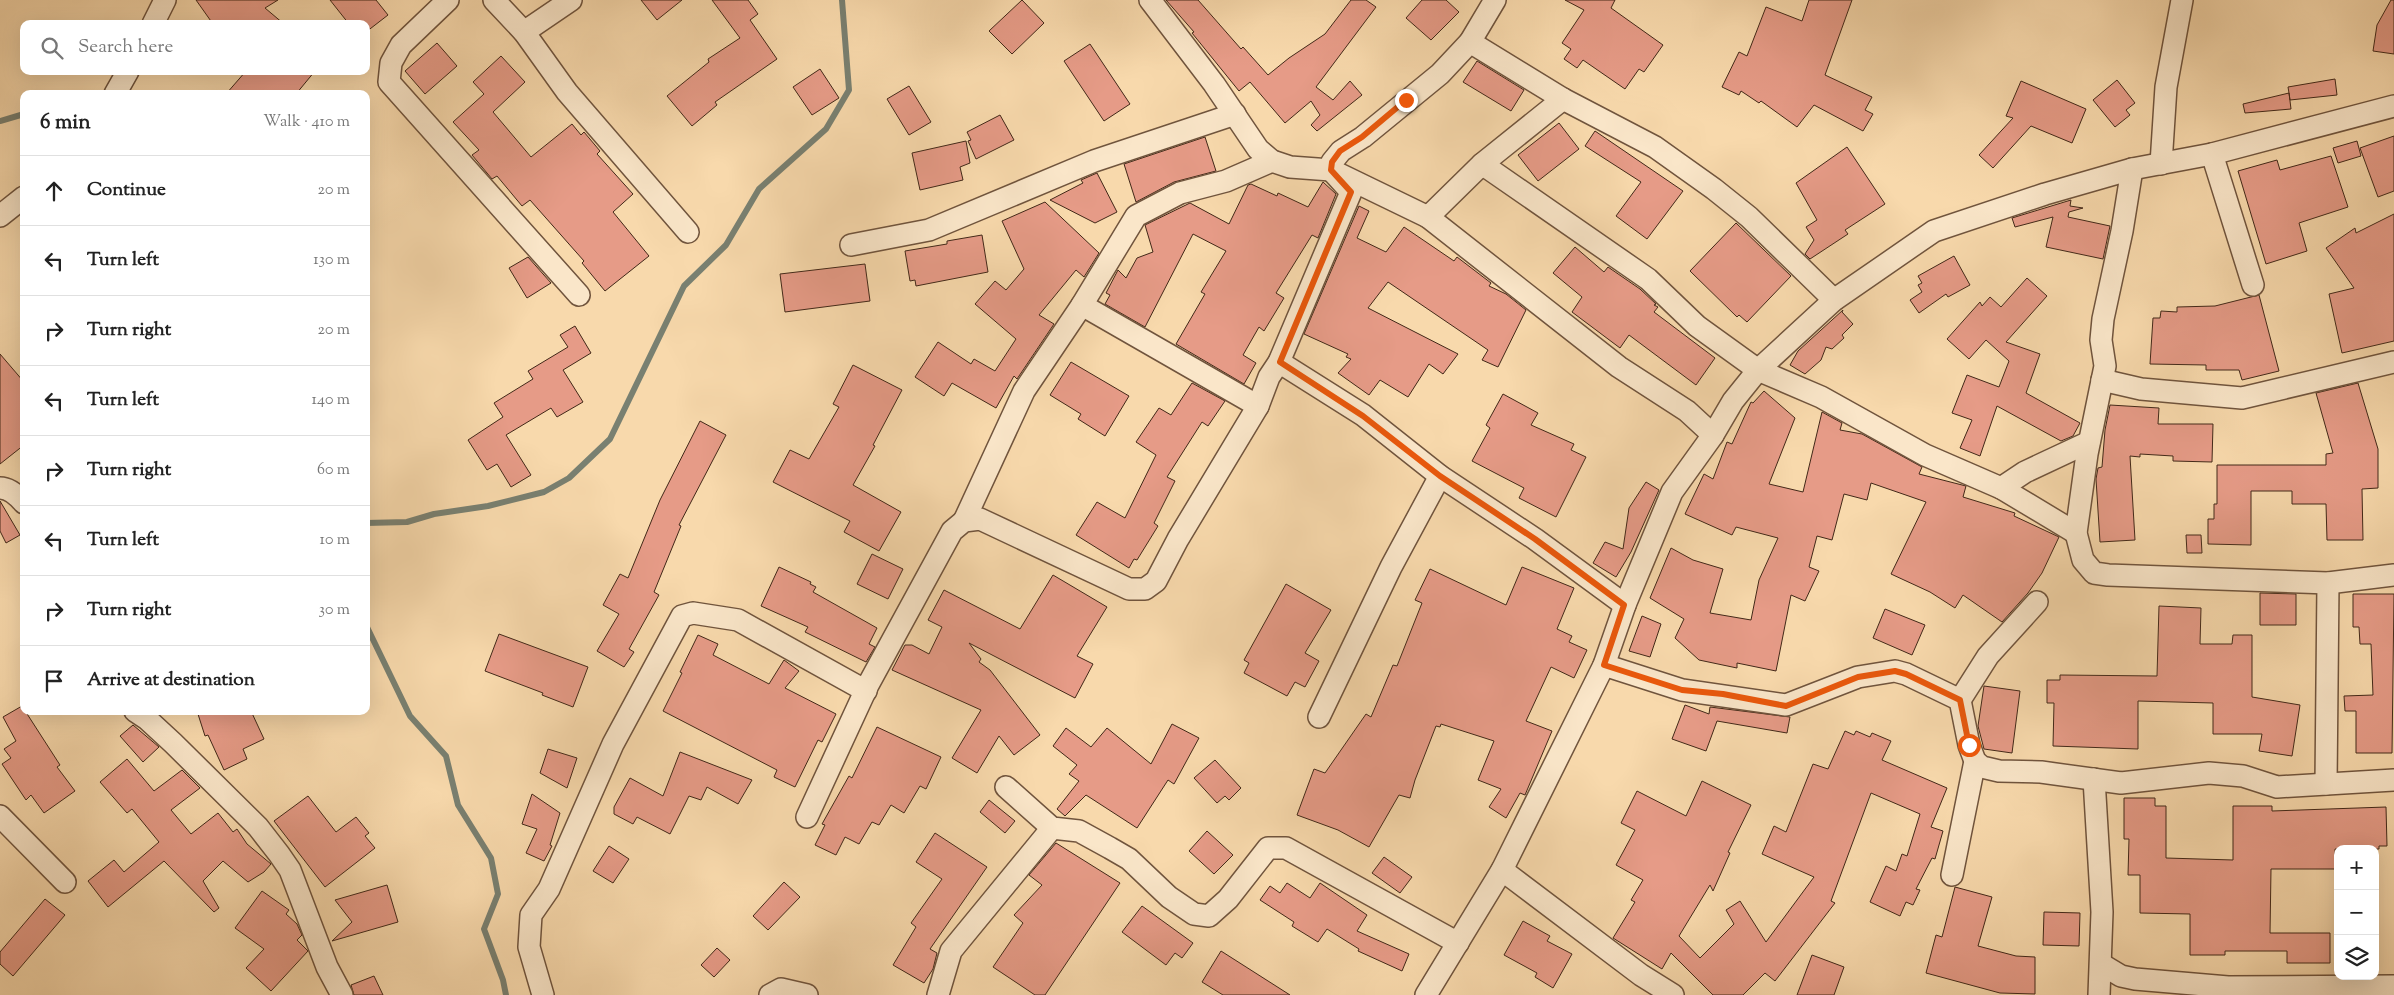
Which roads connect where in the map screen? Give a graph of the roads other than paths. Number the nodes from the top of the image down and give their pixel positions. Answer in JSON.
{"nodes":[{"id":1,"x":165,"y":0,"type":"edge"},
{"id":2,"x":448,"y":0,"type":"edge"},
{"id":3,"x":494,"y":0,"type":"edge"},
{"id":4,"x":570,"y":0,"type":"edge"},
{"id":5,"x":1150,"y":0,"type":"edge"},
{"id":6,"x":1496,"y":0,"type":"edge"},
{"id":7,"x":2182,"y":0,"type":"edge"},
{"id":8,"x":155,"y":20,"type":"edge"},
{"id":9,"x":524,"y":32,"type":"junction"},
{"id":10,"x":1470,"y":42,"type":"junction"},
{"id":11,"x":126,"y":75,"type":"edge"},
{"id":12,"x":117,"y":90,"type":"edge"},
{"id":13,"x":1564,"y":99,"type":"junction"},
{"id":14,"x":2394,"y":106,"type":"edge"},
{"id":15,"x":1234,"y":114,"type":"junction"},
{"id":16,"x":2212,"y":154,"type":"junction"},
{"id":17,"x":1272,"y":161,"type":"junction"},
{"id":18,"x":1482,"y":164,"type":"junction"},
{"id":19,"x":2161,"y":164,"type":"junction"},
{"id":20,"x":2132,"y":169,"type":"junction"},
{"id":21,"x":1331,"y":170,"type":"junction"},
{"id":22,"x":20,"y":200,"type":"edge"},
{"id":23,"x":0,"y":216,"type":"edge"},
{"id":24,"x":1428,"y":217,"type":"junction"},
{"id":25,"x":688,"y":232,"type":"dead end"},
{"id":26,"x":851,"y":245,"type":"dead end"},
{"id":27,"x":2254,"y":285,"type":"dead end"},
{"id":28,"x":579,"y":295,"type":"dead end"},
{"id":29,"x":1834,"y":300,"type":"junction"},
{"id":30,"x":1082,"y":305,"type":"junction"},
{"id":31,"x":1280,"y":362,"type":"junction"},
{"id":32,"x":2394,"y":362,"type":"edge"},
{"id":33,"x":1758,"y":370,"type":"junction"},
{"id":34,"x":2102,"y":380,"type":"junction"},
{"id":35,"x":1258,"y":406,"type":"junction"},
{"id":36,"x":1713,"y":434,"type":"junction"},
{"id":37,"x":2089,"y":442,"type":"junction"},
{"id":38,"x":1440,"y":476,"type":"junction"},
{"id":39,"x":0,"y":488,"type":"edge"},
{"id":40,"x":2001,"y":488,"type":"junction"},
{"id":41,"x":20,"y":498,"type":"edge"},
{"id":42,"x":964,"y":521,"type":"junction"},
{"id":43,"x":2076,"y":532,"type":"junction"},
{"id":44,"x":2394,"y":574,"type":"edge"},
{"id":45,"x":2328,"y":582,"type":"junction"},
{"id":46,"x":2038,"y":602,"type":"dead end"},
{"id":47,"x":1624,"y":605,"type":"junction"},
{"id":48,"x":1604,"y":665,"type":"junction"},
{"id":49,"x":866,"y":691,"type":"junction"},
{"id":50,"x":1960,"y":700,"type":"junction"},
{"id":51,"x":141,"y":715,"type":"edge"},
{"id":52,"x":1319,"y":717,"type":"dead end"},
{"id":53,"x":1975,"y":761,"type":"junction"},
{"id":54,"x":2094,"y":779,"type":"junction"},
{"id":55,"x":2394,"y":780,"type":"edge"},
{"id":56,"x":2326,"y":784,"type":"junction"},
{"id":57,"x":1006,"y":787,"type":"dead end"},
{"id":58,"x":0,"y":816,"type":"edge"},
{"id":59,"x":807,"y":817,"type":"dead end"},
{"id":60,"x":1052,"y":828,"type":"junction"},
{"id":61,"x":1502,"y":870,"type":"junction"},
{"id":62,"x":1952,"y":875,"type":"dead end"},
{"id":63,"x":64,"y":882,"type":"dead end"},
{"id":64,"x":1458,"y":942,"type":"junction"},
{"id":65,"x":2100,"y":964,"type":"junction"},
{"id":66,"x":2394,"y":986,"type":"edge"},
{"id":67,"x":342,"y":995,"type":"edge"},
{"id":68,"x":543,"y":995,"type":"edge"},
{"id":69,"x":770,"y":995,"type":"edge"},
{"id":70,"x":807,"y":995,"type":"edge"},
{"id":71,"x":938,"y":995,"type":"edge"},
{"id":72,"x":1426,"y":995,"type":"edge"},
{"id":73,"x":1673,"y":995,"type":"edge"},
{"id":74,"x":2099,"y":995,"type":"edge"}],
"edges":[{"from":1,"to":8,"type":"street"},
{"from":2,"to":28,"type":"street"},
{"from":3,"to":9,"type":"street"},
{"from":4,"to":9,"type":"street"},
{"from":5,"to":15,"type":"street"},
{"from":6,"to":10,"type":"street"},
{"from":7,"to":19,"type":"street"},
{"from":9,"to":25,"type":"street"},
{"from":10,"to":13,"type":"street"},
{"from":10,"to":21,"type":"street"},
{"from":11,"to":12,"type":"street"},
{"from":13,"to":18,"type":"street"},
{"from":13,"to":29,"type":"street"},
{"from":14,"to":16,"type":"street"},
{"from":15,"to":17,"type":"street"},
{"from":15,"to":26,"type":"street"},
{"from":16,"to":19,"type":"street"},
{"from":16,"to":27,"type":"street"},
{"from":17,"to":21,"type":"street"},
{"from":17,"to":30,"type":"street"},
{"from":18,"to":24,"type":"street"},
{"from":18,"to":33,"type":"street"},
{"from":19,"to":20,"type":"street"},
{"from":20,"to":29,"type":"street"},
{"from":20,"to":34,"type":"street"},
{"from":21,"to":24,"type":"street"},
{"from":21,"to":31,"type":"street"},
{"from":22,"to":23,"type":"street"},
{"from":24,"to":36,"type":"street"},
{"from":29,"to":33,"type":"street"},
{"from":30,"to":35,"type":"street"},
{"from":30,"to":42,"type":"street"},
{"from":31,"to":35,"type":"street"},
{"from":31,"to":38,"type":"street"},
{"from":32,"to":34,"type":"street"},
{"from":33,"to":36,"type":"street"},
{"from":33,"to":40,"type":"street"},
{"from":34,"to":37,"type":"street"},
{"from":35,"to":42,"type":"street"},
{"from":36,"to":47,"type":"street"},
{"from":37,"to":40,"type":"street"},
{"from":37,"to":43,"type":"street"},
{"from":38,"to":47,"type":"street"},
{"from":38,"to":52,"type":"street"},
{"from":39,"to":41,"type":"street"},
{"from":40,"to":43,"type":"street"},
{"from":42,"to":49,"type":"street"},
{"from":43,"to":45,"type":"street"},
{"from":44,"to":45,"type":"street"},
{"from":45,"to":56,"type":"street"},
{"from":46,"to":50,"type":"street"},
{"from":47,"to":48,"type":"street"},
{"from":48,"to":50,"type":"street"},
{"from":48,"to":61,"type":"street"},
{"from":49,"to":59,"type":"street"},
{"from":49,"to":68,"type":"street"},
{"from":50,"to":53,"type":"street"},
{"from":51,"to":67,"type":"street"},
{"from":53,"to":54,"type":"street"},
{"from":53,"to":62,"type":"street"},
{"from":54,"to":56,"type":"street"},
{"from":54,"to":65,"type":"street"},
{"from":55,"to":56,"type":"street"},
{"from":57,"to":60,"type":"street"},
{"from":58,"to":63,"type":"street"},
{"from":60,"to":64,"type":"street"},
{"from":60,"to":71,"type":"street"},
{"from":61,"to":64,"type":"street"},
{"from":61,"to":73,"type":"street"},
{"from":64,"to":72,"type":"street"},
{"from":65,"to":66,"type":"street"},
{"from":65,"to":74,"type":"street"},
{"from":69,"to":70,"type":"street"}]}
